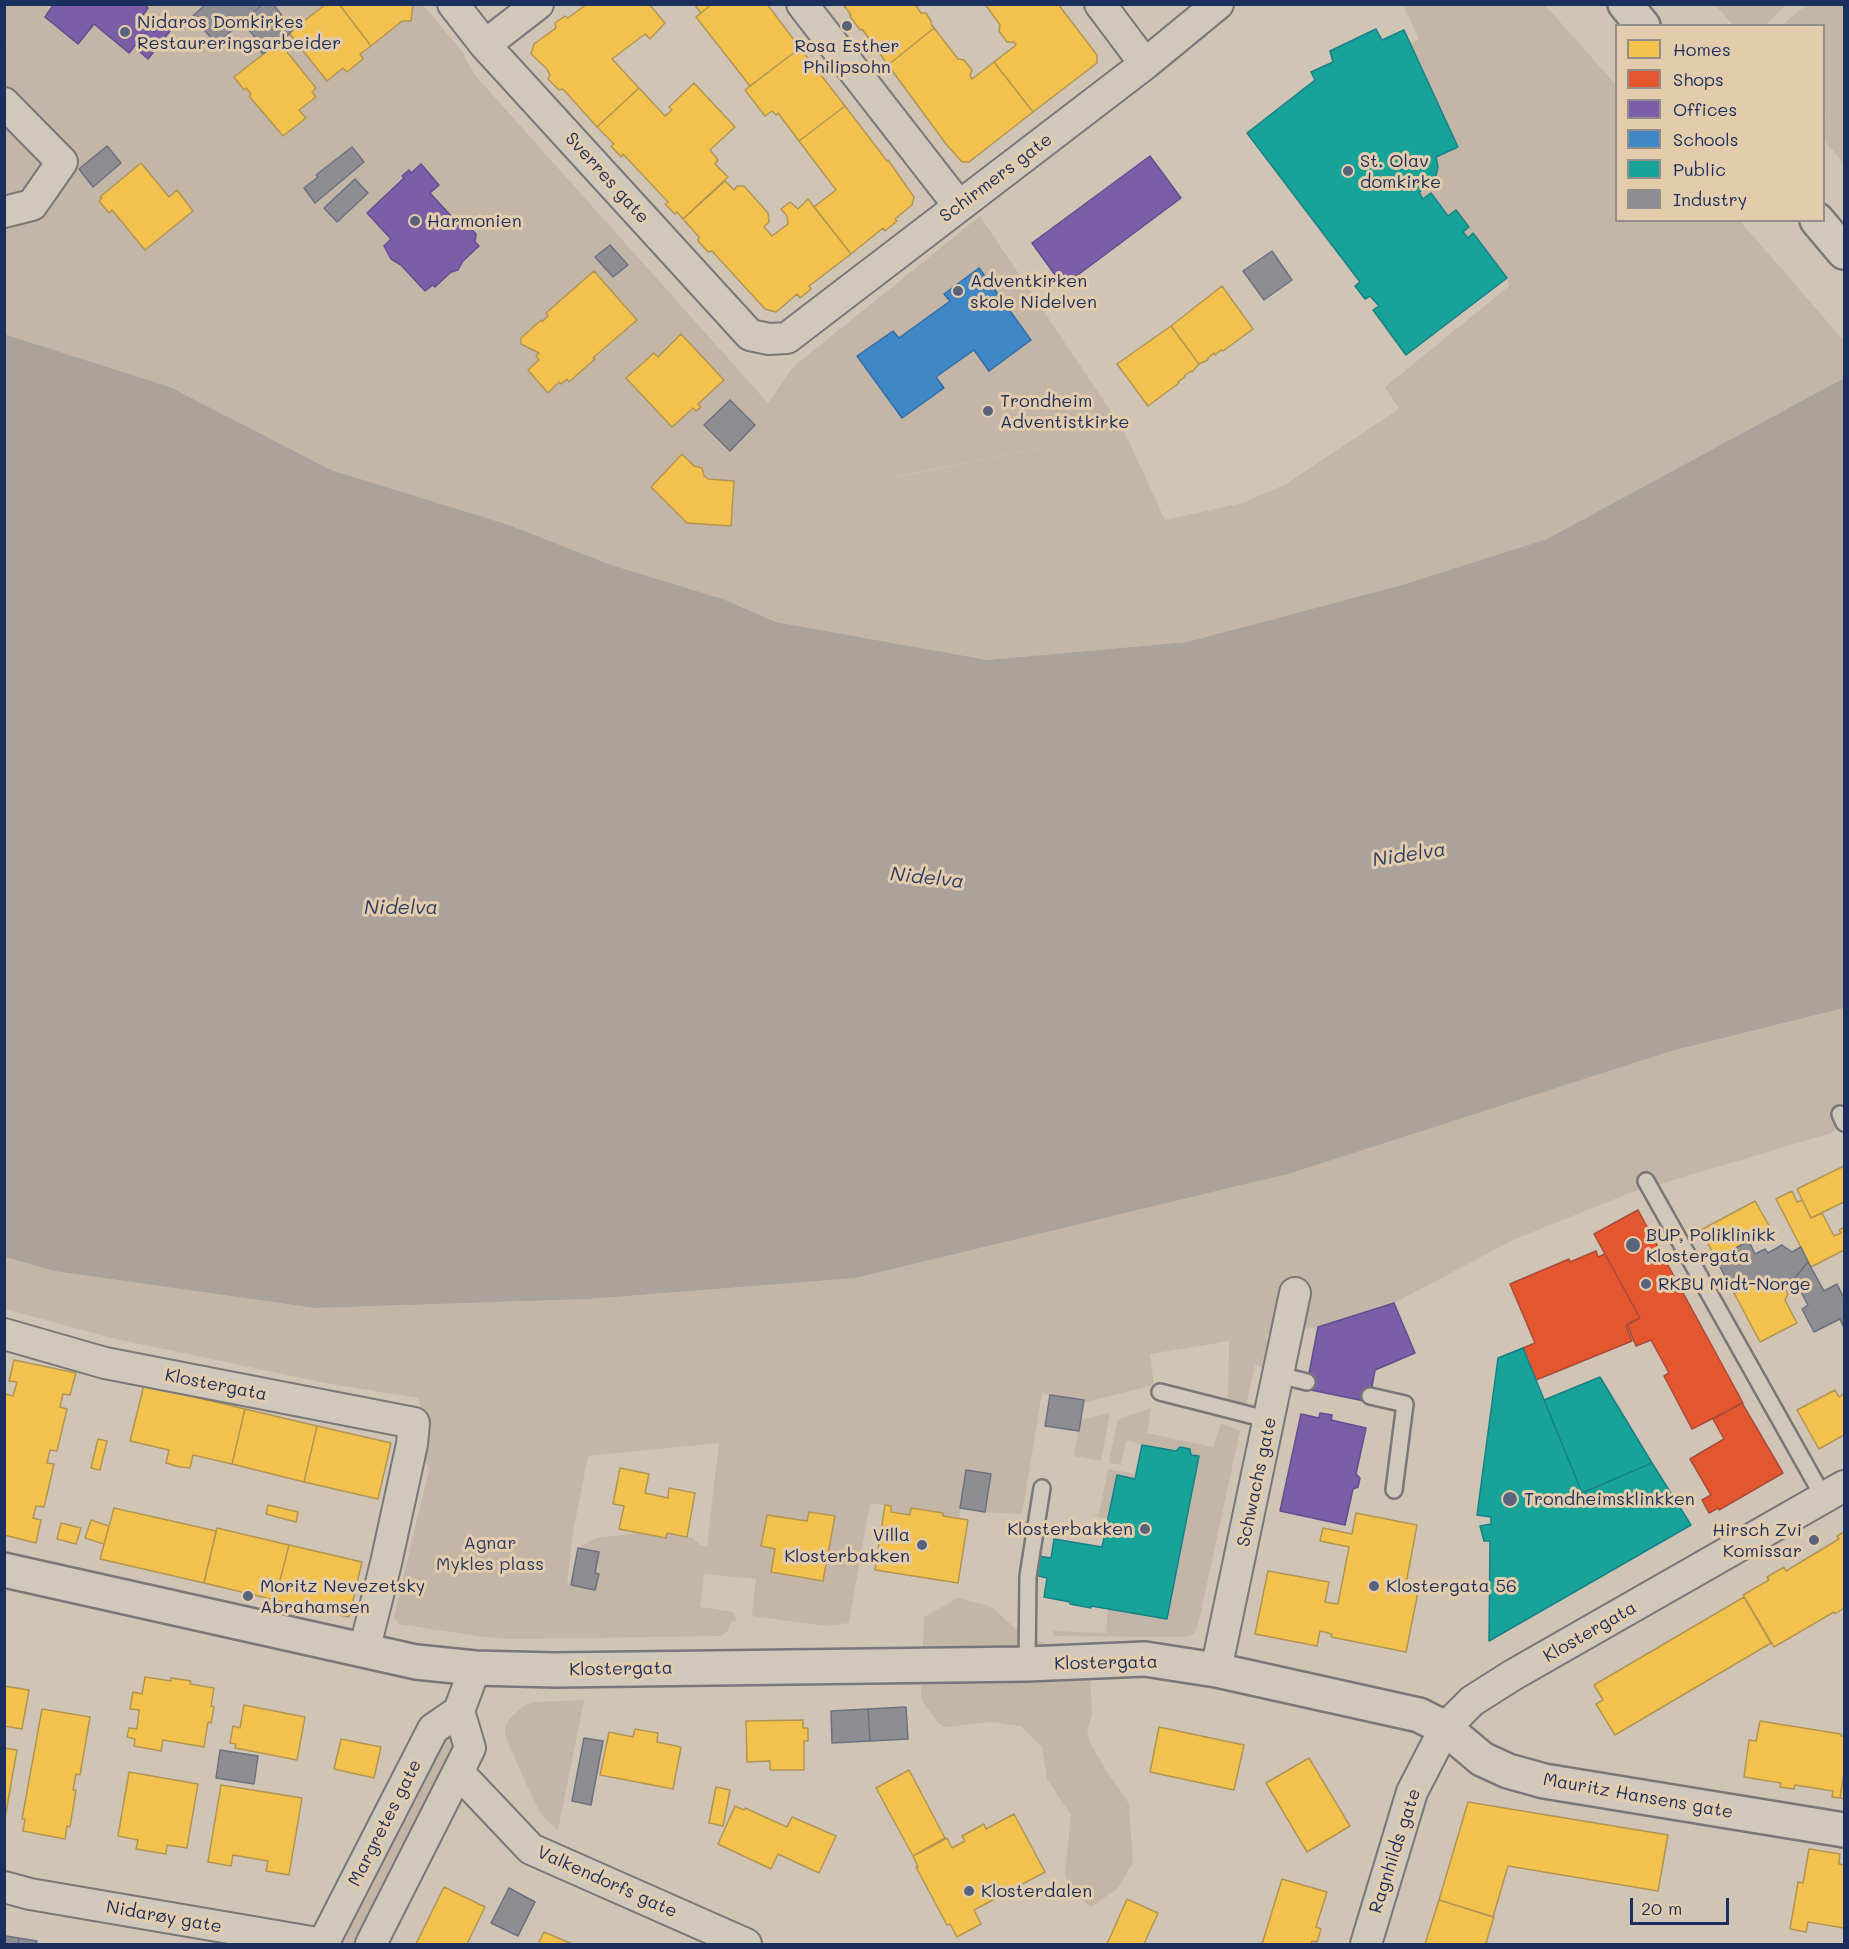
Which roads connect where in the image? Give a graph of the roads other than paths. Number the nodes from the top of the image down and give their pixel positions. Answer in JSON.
{"nodes":[{"id":1,"x":453,"y":4,"type":"edge"},
{"id":2,"x":538,"y":4,"type":"edge"},
{"id":3,"x":802,"y":4,"type":"edge"},
{"id":4,"x":1100,"y":4,"type":"edge"},
{"id":5,"x":1218,"y":4,"type":"edge"},
{"id":6,"x":1625,"y":4,"type":"edge"},
{"id":7,"x":1641,"y":24,"type":"edge"},
{"id":8,"x":485,"y":45,"type":"junction"},
{"id":9,"x":1145,"y":64,"type":"junction"},
{"id":10,"x":4,"y":104,"type":"edge"},
{"id":11,"x":959,"y":206,"type":"junction"},
{"id":12,"x":4,"y":212,"type":"edge"},
{"id":13,"x":1819,"y":222,"type":"edge"},
{"id":14,"x":1845,"y":252,"type":"edge"},
{"id":15,"x":769,"y":339,"type":"joint"},
{"id":16,"x":1646,"y":1181,"type":"dead end"},
{"id":17,"x":1295,"y":1293,"type":"dead end"},
{"id":18,"x":4,"y":1334,"type":"edge"},
{"id":19,"x":1160,"y":1392,"type":"dead end"},
{"id":20,"x":1370,"y":1396,"type":"dead end"},
{"id":21,"x":1270,"y":1420,"type":"junction"},
{"id":22,"x":1042,"y":1488,"type":"dead end"},
{"id":23,"x":1394,"y":1490,"type":"dead end"},
{"id":24,"x":1834,"y":1492,"type":"edge"},
{"id":25,"x":4,"y":1570,"type":"edge"},
{"id":26,"x":364,"y":1651,"type":"junction"},
{"id":27,"x":1028,"y":1664,"type":"junction"},
{"id":28,"x":475,"y":1668,"type":"junction"},
{"id":29,"x":1216,"y":1670,"type":"junction"},
{"id":30,"x":459,"y":1711,"type":"junction"},
{"id":31,"x":1445,"y":1728,"type":"junction"},
{"id":32,"x":458,"y":1772,"type":"junction"},
{"id":33,"x":1845,"y":1830,"type":"edge"},
{"id":34,"x":4,"y":1887,"type":"edge"},
{"id":35,"x":323,"y":1944,"type":"edge"},
{"id":36,"x":371,"y":1944,"type":"edge"},
{"id":37,"x":746,"y":1944,"type":"edge"},
{"id":38,"x":1366,"y":1944,"type":"edge"}],
"edges":[{"from":1,"to":8,"type":"street","name":"Sverres gate"},
{"from":2,"to":8,"type":"street"},
{"from":3,"to":11,"type":"street"},
{"from":4,"to":9,"type":"street"},
{"from":5,"to":9,"type":"street","name":"Schirmers gate"},
{"from":6,"to":7,"type":"street"},
{"from":8,"to":15,"type":"street","name":"Sverres gate"},
{"from":9,"to":11,"type":"street","name":"Schirmers gate"},
{"from":10,"to":12,"type":"street"},
{"from":11,"to":15,"type":"street","name":"Schirmers gate"},
{"from":13,"to":14,"type":"street"},
{"from":16,"to":24,"type":"lane"},
{"from":17,"to":21,"type":"street","name":"Schwachs gate"},
{"from":18,"to":26,"type":"street","name":"Klostergata"},
{"from":19,"to":21,"type":"lane"},
{"from":20,"to":23,"type":"lane"},
{"from":21,"to":29,"type":"street","name":"Schwachs gate"},
{"from":22,"to":27,"type":"lane"},
{"from":24,"to":31,"type":"street","name":"Klostergata"},
{"from":25,"to":26,"type":"street","name":"Klostergata"},
{"from":26,"to":28,"type":"street","name":"Klostergata"},
{"from":27,"to":28,"type":"street","name":"Klostergata"},
{"from":27,"to":29,"type":"street","name":"Klostergata"},
{"from":28,"to":30,"type":"street"},
{"from":29,"to":31,"type":"street","name":"Klostergata"},
{"from":30,"to":32,"type":"street"},
{"from":30,"to":35,"type":"street","name":"Margretes gate"},
{"from":31,"to":33,"type":"street","name":"Mauritz Hansens gate"},
{"from":31,"to":38,"type":"street","name":"Ragnhilds gate"},
{"from":32,"to":36,"type":"street"},
{"from":32,"to":37,"type":"street","name":"Valkendorfs gate"},
{"from":34,"to":35,"type":"street","name":"Nidarøy gate"}]}
